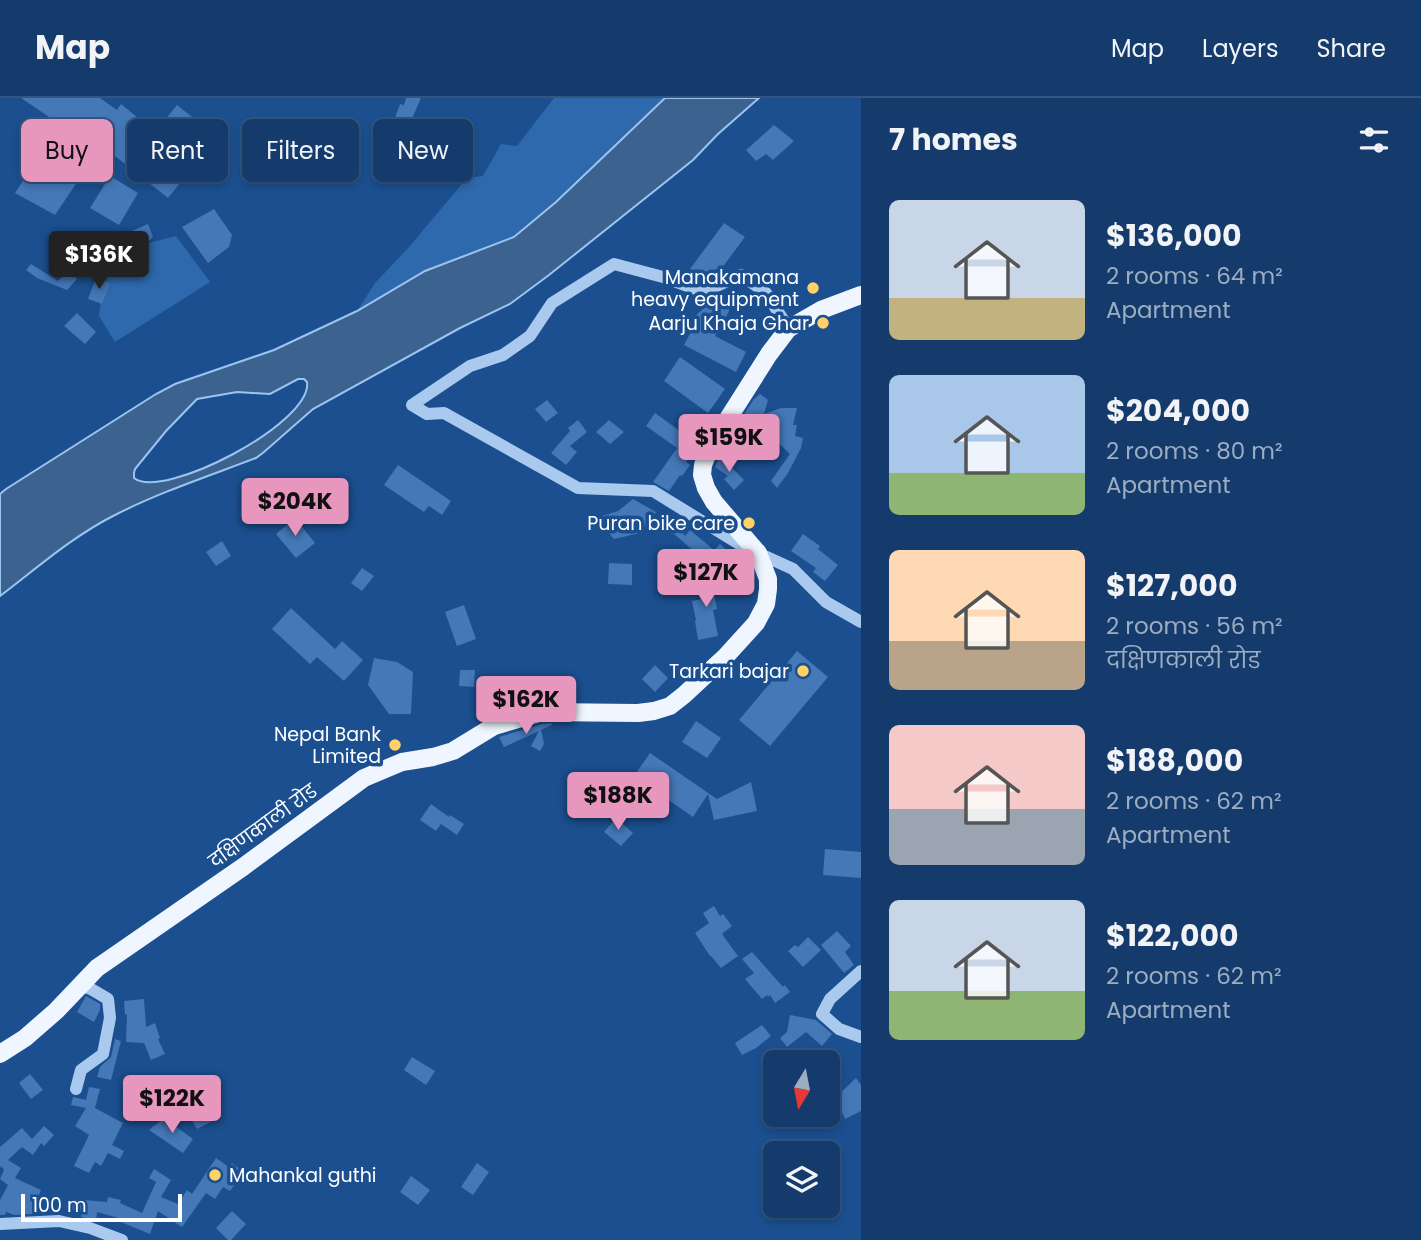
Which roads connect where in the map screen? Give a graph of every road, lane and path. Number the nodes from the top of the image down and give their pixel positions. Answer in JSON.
{"nodes":[{"id":1,"x":861,"y":295,"type":"edge"},
{"id":2,"x":789,"y":329,"type":"junction"},
{"id":3,"x":753,"y":547,"type":"junction"},
{"id":4,"x":861,"y":622,"type":"edge"},
{"id":5,"x":861,"y":971,"type":"edge"},
{"id":6,"x":80,"y":985,"type":"junction"},
{"id":7,"x":861,"y":1037,"type":"edge"},
{"id":8,"x":0,"y":1054,"type":"edge"},
{"id":9,"x":76,"y":1089,"type":"dead end"},
{"id":10,"x":0,"y":1224,"type":"edge"},
{"id":11,"x":122,"y":1240,"type":"edge"}],
"edges":[{"from":1,"to":2,"type":"main road","name":"दक्षिणकाली रोड"},
{"from":2,"to":3,"type":"main road","name":"दक्षिणकाली रोड"},
{"from":2,"to":3,"type":"street"},
{"from":3,"to":4,"type":"street"},
{"from":3,"to":6,"type":"main road","name":"दक्षिणकाली रोड"},
{"from":5,"to":7,"type":"street"},
{"from":6,"to":8,"type":"main road","name":"दक्षिणकाली रोड"},
{"from":6,"to":9,"type":"street"},
{"from":10,"to":11,"type":"street"}]}
